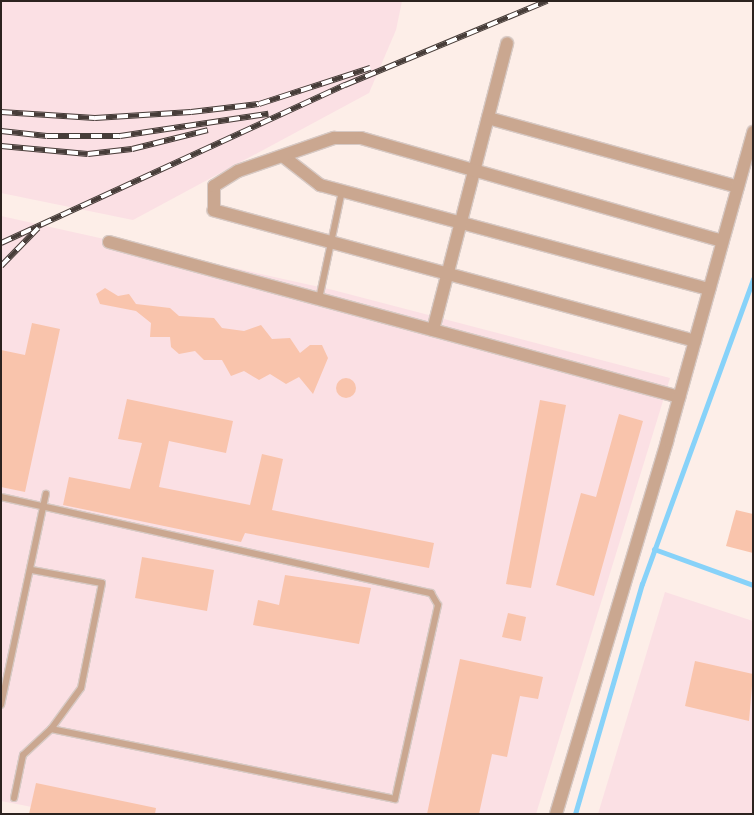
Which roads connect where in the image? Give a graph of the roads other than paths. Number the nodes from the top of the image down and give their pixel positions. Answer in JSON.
{"nodes":[{"id":1,"x":507,"y":44,"type":"dead end"},
{"id":2,"x":488,"y":118,"type":"junction"},
{"id":3,"x":753,"y":132,"type":"edge"},
{"id":4,"x":284,"y":157,"type":"junction"},
{"id":5,"x":474,"y":170,"type":"junction"},
{"id":6,"x":738,"y":187,"type":"junction"},
{"id":7,"x":342,"y":191,"type":"junction"},
{"id":8,"x":461,"y":222,"type":"junction"},
{"id":9,"x":331,"y":241,"type":"junction"},
{"id":10,"x":722,"y":241,"type":"junction"},
{"id":11,"x":109,"y":242,"type":"dead end"},
{"id":12,"x":448,"y":272,"type":"junction"},
{"id":13,"x":709,"y":289,"type":"junction"},
{"id":14,"x":319,"y":299,"type":"junction"},
{"id":15,"x":433,"y":330,"type":"junction"},
{"id":16,"x":695,"y":341,"type":"junction"},
{"id":17,"x":680,"y":397,"type":"junction"},
{"id":18,"x":46,"y":494,"type":"dead end"},
{"id":19,"x":1,"y":497,"type":"edge"},
{"id":20,"x":44,"y":507,"type":"junction"},
{"id":21,"x":32,"y":570,"type":"junction"},
{"id":22,"x":1,"y":705,"type":"edge"},
{"id":23,"x":51,"y":729,"type":"junction"},
{"id":24,"x":14,"y":798,"type":"dead end"},
{"id":25,"x":556,"y":814,"type":"edge"}],
"edges":[{"from":1,"to":2,"type":"street"},
{"from":2,"to":5,"type":"street"},
{"from":2,"to":6,"type":"street"},
{"from":3,"to":6,"type":"street"},
{"from":4,"to":5,"type":"street"},
{"from":4,"to":7,"type":"street"},
{"from":4,"to":9,"type":"street"},
{"from":5,"to":8,"type":"street"},
{"from":5,"to":10,"type":"street"},
{"from":6,"to":10,"type":"street"},
{"from":7,"to":8,"type":"street"},
{"from":7,"to":9,"type":"lane"},
{"from":8,"to":12,"type":"street"},
{"from":8,"to":13,"type":"street"},
{"from":9,"to":12,"type":"street"},
{"from":9,"to":14,"type":"lane"},
{"from":10,"to":13,"type":"street"},
{"from":11,"to":14,"type":"street"},
{"from":12,"to":15,"type":"street"},
{"from":12,"to":16,"type":"street"},
{"from":13,"to":16,"type":"street"},
{"from":14,"to":15,"type":"street"},
{"from":15,"to":17,"type":"street"},
{"from":16,"to":17,"type":"street"},
{"from":17,"to":25,"type":"street"},
{"from":18,"to":20,"type":"lane"},
{"from":19,"to":20,"type":"lane"},
{"from":20,"to":21,"type":"lane"},
{"from":20,"to":23,"type":"lane"},
{"from":21,"to":22,"type":"lane"},
{"from":21,"to":23,"type":"lane"},
{"from":23,"to":24,"type":"lane"}]}
